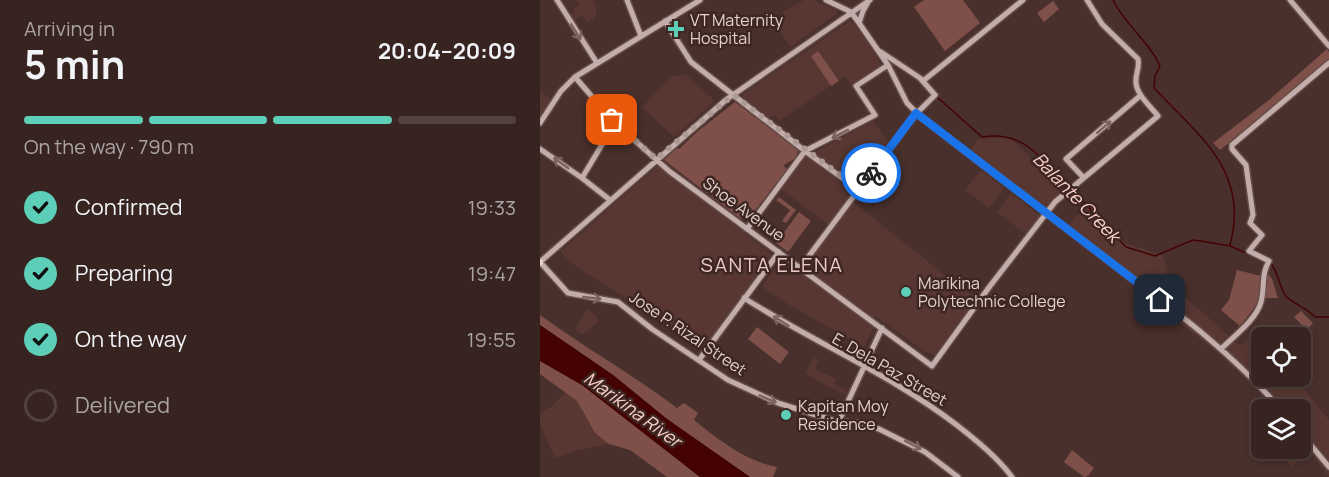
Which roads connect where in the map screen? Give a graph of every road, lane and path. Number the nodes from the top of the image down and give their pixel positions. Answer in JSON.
{"nodes":[{"id":1,"x":557,"y":0,"type":"edge"},
{"id":2,"x":627,"y":0,"type":"edge"},
{"id":3,"x":700,"y":0,"type":"edge"},
{"id":4,"x":826,"y":0,"type":"edge"},
{"id":5,"x":870,"y":0,"type":"edge"},
{"id":6,"x":1023,"y":0,"type":"edge"},
{"id":7,"x":1087,"y":0,"type":"edge"},
{"id":8,"x":1290,"y":0,"type":"edge"},
{"id":9,"x":838,"y":5,"type":"junction"},
{"id":10,"x":851,"y":12,"type":"junction"},
{"id":11,"x":841,"y":19,"type":"junction"},
{"id":12,"x":665,"y":21,"type":"junction"},
{"id":13,"x":860,"y":23,"type":"junction"},
{"id":14,"x":641,"y":36,"type":"junction"},
{"id":15,"x":1329,"y":46,"type":"edge"},
{"id":16,"x":878,"y":51,"type":"junction"},
{"id":17,"x":597,"y":63,"type":"junction"},
{"id":18,"x":1329,"y":63,"type":"edge"},
{"id":19,"x":888,"y":65,"type":"junction"},
{"id":20,"x":575,"y":78,"type":"junction"},
{"id":21,"x":923,"y":81,"type":"junction"},
{"id":22,"x":733,"y":95,"type":"junction"},
{"id":23,"x":1141,"y":96,"type":"junction"},
{"id":24,"x":916,"y":113,"type":"junction"},
{"id":25,"x":540,"y":123,"type":"edge"},
{"id":26,"x":615,"y":123,"type":"junction"},
{"id":27,"x":540,"y":149,"type":"edge"},
{"id":28,"x":805,"y":151,"type":"junction"},
{"id":29,"x":656,"y":159,"type":"junction"},
{"id":30,"x":1083,"y":177,"type":"junction"},
{"id":31,"x":582,"y":178,"type":"junction"},
{"id":32,"x":859,"y":189,"type":"junction"},
{"id":33,"x":610,"y":200,"type":"junction"},
{"id":34,"x":1046,"y":214,"type":"junction"},
{"id":35,"x":747,"y":229,"type":"junction"},
{"id":36,"x":779,"y":252,"type":"junction"},
{"id":37,"x":541,"y":263,"type":"edge"},
{"id":38,"x":800,"y":268,"type":"junction"},
{"id":39,"x":744,"y":298,"type":"junction"},
{"id":40,"x":882,"y":328,"type":"junction"},
{"id":41,"x":1221,"y":349,"type":"junction"},
{"id":42,"x":699,"y":360,"type":"junction"},
{"id":43,"x":864,"y":366,"type":"junction"},
{"id":44,"x":1270,"y":399,"type":"edge"},
{"id":45,"x":839,"y":421,"type":"junction"},
{"id":46,"x":1311,"y":445,"type":"edge"},
{"id":47,"x":1329,"y":467,"type":"edge"},
{"id":48,"x":958,"y":477,"type":"edge"},
{"id":49,"x":1012,"y":477,"type":"edge"}],
"edges":[{"from":1,"to":17,"type":"street","one_way":true},
{"from":2,"to":14,"type":"street"},
{"from":3,"to":12,"type":"street"},
{"from":4,"to":9,"type":"street"},
{"from":5,"to":10,"type":"street"},
{"from":5,"to":13,"type":"street"},
{"from":6,"to":21,"type":"street"},
{"from":7,"to":23,"type":"street"},
{"from":8,"to":15,"type":"street"},
{"from":9,"to":10,"type":"street"},
{"from":9,"to":11,"type":"street"},
{"from":10,"to":11,"type":"street"},
{"from":10,"to":13,"type":"street"},
{"from":11,"to":22,"type":"street"},
{"from":12,"to":14,"type":"street"},
{"from":12,"to":22,"type":"street"},
{"from":13,"to":16,"type":"street"},
{"from":14,"to":17,"type":"street"},
{"from":16,"to":19,"type":"street"},
{"from":16,"to":21,"type":"street"},
{"from":17,"to":20,"type":"street"},
{"from":18,"to":41,"type":"street"},
{"from":19,"to":24,"type":"street"},
{"from":19,"to":28,"type":"street","one_way":true},
{"from":20,"to":25,"type":"street"},
{"from":20,"to":26,"type":"street","name":"Shoe Avenue"},
{"from":21,"to":24,"type":"street"},
{"from":22,"to":28,"type":"street"},
{"from":22,"to":29,"type":"street"},
{"from":30,"to":23,"type":"street","one_way":true},
{"from":23,"to":30,"type":"street"},
{"from":24,"to":32,"type":"street"},
{"from":24,"to":34,"type":"street"},
{"from":26,"to":29,"type":"street","name":"Shoe Avenue"},
{"from":26,"to":31,"type":"street"},
{"from":31,"to":27,"type":"street","one_way":true},
{"from":28,"to":32,"type":"street"},
{"from":28,"to":35,"type":"street"},
{"from":29,"to":33,"type":"street"},
{"from":29,"to":35,"type":"street","name":"Shoe Avenue"},
{"from":30,"to":34,"type":"street"},
{"from":31,"to":33,"type":"street"},
{"from":32,"to":38,"type":"street"},
{"from":33,"to":37,"type":"street"},
{"from":34,"to":40,"type":"street","name":"Shoe Avenue"},
{"from":34,"to":41,"type":"street"},
{"from":35,"to":36,"type":"street","name":"Shoe Avenue"},
{"from":36,"to":38,"type":"street","name":"Shoe Avenue"},
{"from":36,"to":39,"type":"street"},
{"from":37,"to":42,"type":"street","name":"Jose P. Rizal Street","one_way":true},
{"from":38,"to":40,"type":"street","name":"Shoe Avenue"},
{"from":39,"to":42,"type":"street"},
{"from":43,"to":39,"type":"street","name":"E. Dela Paz Street","one_way":true},
{"from":40,"to":43,"type":"street"},
{"from":41,"to":44,"type":"street"},
{"from":42,"to":45,"type":"street","name":"Jose P. Rizal Street","one_way":true},
{"from":43,"to":45,"type":"street"},
{"from":43,"to":49,"type":"street","name":"E. Dela Paz Street"},
{"from":45,"to":48,"type":"street","name":"Jose P. Rizal Street","one_way":true},
{"from":46,"to":47,"type":"street"}]}
